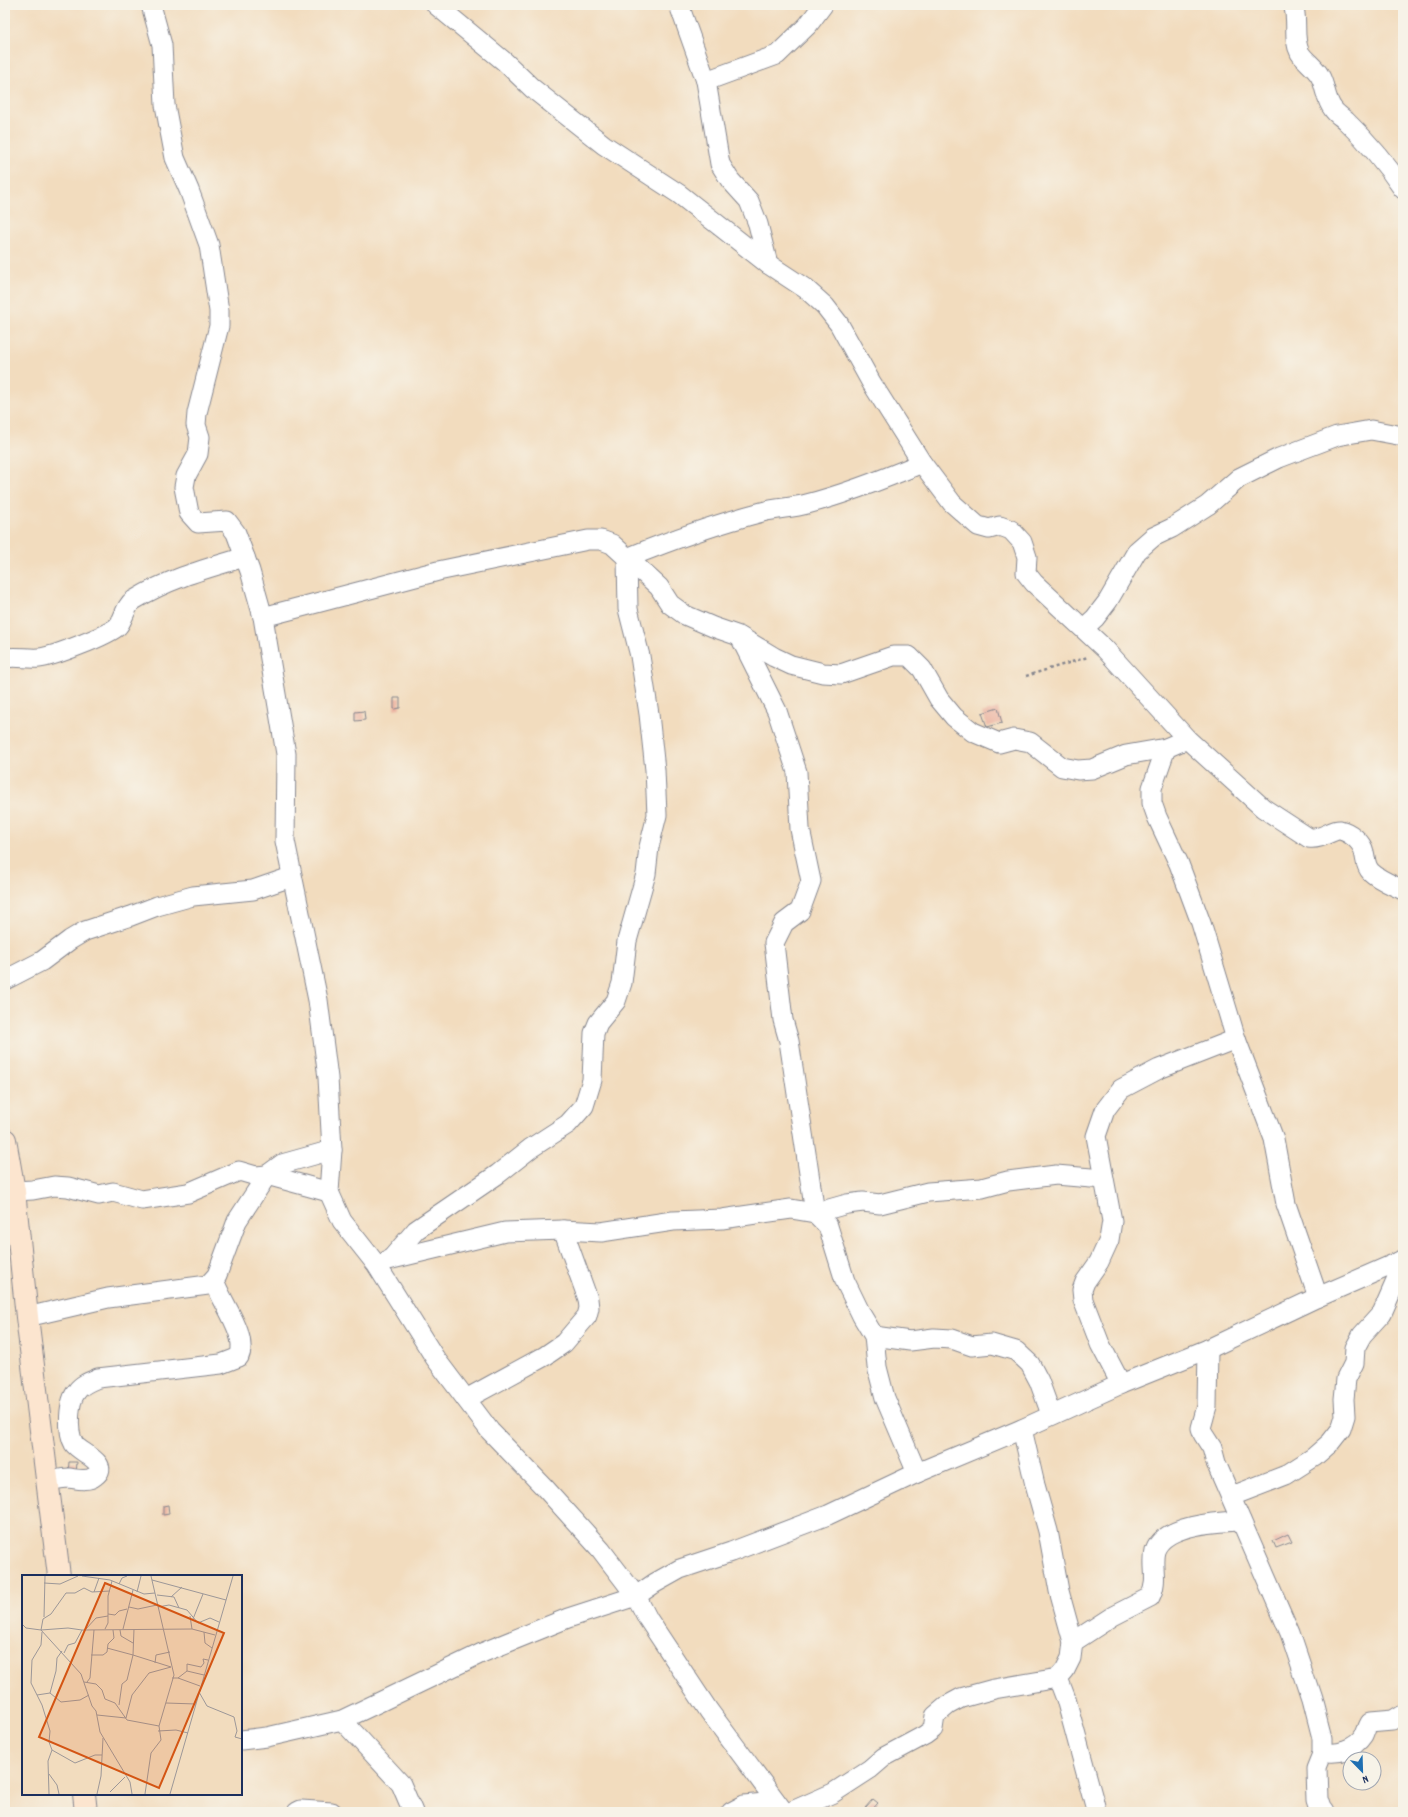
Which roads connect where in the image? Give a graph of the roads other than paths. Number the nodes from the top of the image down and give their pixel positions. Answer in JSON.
{"nodes":[{"id":1,"x":151,"y":5,"type":"edge"},
{"id":2,"x":436,"y":5,"type":"edge"},
{"id":3,"x":679,"y":5,"type":"edge"},
{"id":4,"x":823,"y":5,"type":"edge"},
{"id":5,"x":1294,"y":5,"type":"edge"},
{"id":6,"x":706,"y":81,"type":"junction"},
{"id":7,"x":1403,"y":189,"type":"edge"},
{"id":8,"x":768,"y":264,"type":"junction"},
{"id":9,"x":1403,"y":436,"type":"edge"},
{"id":10,"x":922,"y":463,"type":"junction"},
{"id":11,"x":245,"y":558,"type":"junction"},
{"id":12,"x":627,"y":558,"type":"junction"},
{"id":13,"x":263,"y":617,"type":"junction"},
{"id":14,"x":1084,"y":628,"type":"junction"},
{"id":15,"x":739,"y":636,"type":"junction"},
{"id":16,"x":5,"y":658,"type":"edge"},
{"id":17,"x":1187,"y":739,"type":"junction"},
{"id":18,"x":1166,"y":748,"type":"junction"},
{"id":19,"x":292,"y":877,"type":"junction"},
{"id":20,"x":1403,"y":890,"type":"edge"},
{"id":21,"x":5,"y":980,"type":"edge"},
{"id":22,"x":1236,"y":1039,"type":"junction"},
{"id":23,"x":5,"y":1140,"type":"edge"},
{"id":24,"x":332,"y":1150,"type":"junction"},
{"id":25,"x":267,"y":1175,"type":"junction"},
{"id":26,"x":1103,"y":1179,"type":"junction"},
{"id":27,"x":14,"y":1191,"type":"junction"},
{"id":28,"x":329,"y":1192,"type":"junction"},
{"id":29,"x":814,"y":1213,"type":"junction"},
{"id":30,"x":563,"y":1230,"type":"junction"},
{"id":31,"x":1402,"y":1261,"type":"edge"},
{"id":32,"x":384,"y":1262,"type":"junction"},
{"id":33,"x":214,"y":1280,"type":"junction"},
{"id":34,"x":1318,"y":1297,"type":"junction"},
{"id":35,"x":27,"y":1317,"type":"junction"},
{"id":36,"x":874,"y":1336,"type":"junction"},
{"id":37,"x":1208,"y":1349,"type":"junction"},
{"id":38,"x":1122,"y":1384,"type":"junction"},
{"id":39,"x":466,"y":1399,"type":"junction"},
{"id":40,"x":1051,"y":1414,"type":"junction"},
{"id":41,"x":1022,"y":1429,"type":"junction"},
{"id":42,"x":917,"y":1473,"type":"junction"},
{"id":43,"x":47,"y":1481,"type":"junction"},
{"id":44,"x":1232,"y":1496,"type":"junction"},
{"id":45,"x":1241,"y":1521,"type":"junction"},
{"id":46,"x":59,"y":1575,"type":"edge"},
{"id":47,"x":636,"y":1596,"type":"junction"},
{"id":48,"x":1073,"y":1642,"type":"junction"},
{"id":49,"x":1058,"y":1678,"type":"junction"},
{"id":50,"x":1403,"y":1715,"type":"edge"},
{"id":51,"x":342,"y":1720,"type":"junction"},
{"id":52,"x":242,"y":1740,"type":"edge"},
{"id":53,"x":1322,"y":1753,"type":"junction"},
{"id":54,"x":84,"y":1795,"type":"edge"},
{"id":55,"x":783,"y":1809,"type":"edge"},
{"id":56,"x":86,"y":1812,"type":"edge"},
{"id":57,"x":297,"y":1812,"type":"edge"},
{"id":58,"x":332,"y":1812,"type":"edge"},
{"id":59,"x":413,"y":1812,"type":"edge"},
{"id":60,"x":731,"y":1812,"type":"edge"},
{"id":61,"x":1095,"y":1812,"type":"edge"},
{"id":62,"x":1323,"y":1812,"type":"edge"}],
"edges":[{"from":1,"to":11,"type":"street"},
{"from":2,"to":8,"type":"street"},
{"from":3,"to":6,"type":"street"},
{"from":4,"to":6,"type":"street"},
{"from":5,"to":7,"type":"street"},
{"from":6,"to":8,"type":"street"},
{"from":8,"to":10,"type":"street"},
{"from":9,"to":14,"type":"street"},
{"from":10,"to":12,"type":"street"},
{"from":10,"to":14,"type":"street"},
{"from":11,"to":13,"type":"street"},
{"from":11,"to":16,"type":"street"},
{"from":12,"to":13,"type":"street"},
{"from":12,"to":15,"type":"street"},
{"from":12,"to":32,"type":"street"},
{"from":13,"to":19,"type":"street"},
{"from":14,"to":17,"type":"street"},
{"from":15,"to":18,"type":"street"},
{"from":15,"to":29,"type":"street"},
{"from":17,"to":18,"type":"street"},
{"from":17,"to":20,"type":"street"},
{"from":18,"to":22,"type":"street"},
{"from":19,"to":21,"type":"street"},
{"from":19,"to":24,"type":"street"},
{"from":22,"to":26,"type":"street"},
{"from":22,"to":34,"type":"street"},
{"from":23,"to":27,"type":"main road"},
{"from":24,"to":25,"type":"street"},
{"from":24,"to":28,"type":"street"},
{"from":25,"to":27,"type":"street"},
{"from":25,"to":28,"type":"street"},
{"from":25,"to":33,"type":"street"},
{"from":26,"to":29,"type":"street"},
{"from":26,"to":38,"type":"street"},
{"from":27,"to":35,"type":"main road"},
{"from":28,"to":32,"type":"street"},
{"from":29,"to":30,"type":"street"},
{"from":29,"to":36,"type":"street"},
{"from":30,"to":32,"type":"street"},
{"from":30,"to":39,"type":"street"},
{"from":31,"to":34,"type":"street"},
{"from":31,"to":44,"type":"street"},
{"from":32,"to":39,"type":"street"},
{"from":33,"to":35,"type":"street"},
{"from":33,"to":43,"type":"street"},
{"from":34,"to":37,"type":"street"},
{"from":35,"to":43,"type":"main road"},
{"from":36,"to":40,"type":"street"},
{"from":36,"to":42,"type":"street"},
{"from":37,"to":38,"type":"street"},
{"from":37,"to":44,"type":"street"},
{"from":38,"to":40,"type":"street"},
{"from":39,"to":47,"type":"street"},
{"from":40,"to":41,"type":"street"},
{"from":41,"to":42,"type":"street"},
{"from":41,"to":48,"type":"street"},
{"from":42,"to":47,"type":"street"},
{"from":43,"to":46,"type":"main road"},
{"from":44,"to":45,"type":"street"},
{"from":45,"to":48,"type":"street"},
{"from":45,"to":53,"type":"street"},
{"from":47,"to":51,"type":"street"},
{"from":47,"to":55,"type":"street"},
{"from":48,"to":49,"type":"street"},
{"from":49,"to":55,"type":"street"},
{"from":49,"to":61,"type":"street"},
{"from":50,"to":53,"type":"street"},
{"from":51,"to":52,"type":"street"},
{"from":51,"to":59,"type":"street"},
{"from":53,"to":62,"type":"street"},
{"from":54,"to":56,"type":"main road"},
{"from":55,"to":60,"type":"street"},
{"from":57,"to":58,"type":"street"}]}
